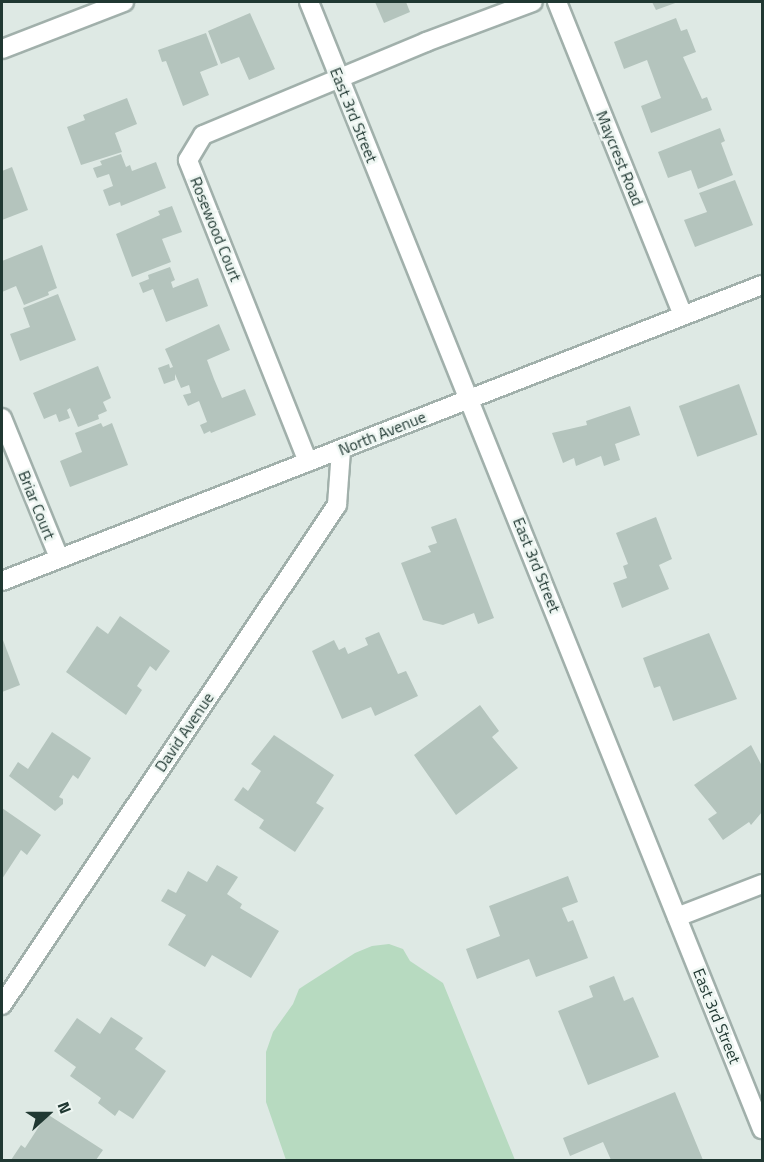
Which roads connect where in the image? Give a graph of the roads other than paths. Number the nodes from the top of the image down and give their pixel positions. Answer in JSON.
{"nodes":[{"id":1,"x":124,"y":2,"type":"edge"},
{"id":2,"x":309,"y":2,"type":"edge"},
{"id":3,"x":533,"y":2,"type":"edge"},
{"id":4,"x":557,"y":2,"type":"edge"},
{"id":5,"x":2,"y":49,"type":"edge"},
{"id":6,"x":339,"y":78,"type":"junction"},
{"id":7,"x":762,"y":285,"type":"edge"},
{"id":8,"x":683,"y":315,"type":"junction"},
{"id":9,"x":468,"y":398,"type":"junction"},
{"id":10,"x":2,"y":418,"type":"edge"},
{"id":11,"x":341,"y":450,"type":"junction"},
{"id":12,"x":308,"y":462,"type":"junction"},
{"id":13,"x":59,"y":558,"type":"junction"},
{"id":14,"x":2,"y":581,"type":"edge"},
{"id":15,"x":762,"y":884,"type":"edge"},
{"id":16,"x":677,"y":917,"type":"junction"},
{"id":17,"x":2,"y":1005,"type":"edge"},
{"id":18,"x":762,"y":1129,"type":"edge"}],
"edges":[{"from":1,"to":5,"type":"street"},
{"from":2,"to":6,"type":"street","name":"East 3rd Street"},
{"from":3,"to":6,"type":"street"},
{"from":4,"to":8,"type":"street","name":"Maycrest Road"},
{"from":6,"to":9,"type":"street","name":"East 3rd Street"},
{"from":6,"to":12,"type":"street","name":"Rosewood Court"},
{"from":7,"to":8,"type":"street","name":"North Avenue"},
{"from":8,"to":9,"type":"street","name":"North Avenue"},
{"from":9,"to":11,"type":"street","name":"North Avenue"},
{"from":9,"to":16,"type":"street","name":"East 3rd Street"},
{"from":10,"to":13,"type":"street","name":"Briar Court"},
{"from":11,"to":12,"type":"street","name":"North Avenue"},
{"from":11,"to":17,"type":"street","name":"David Avenue"},
{"from":12,"to":13,"type":"street","name":"North Avenue"},
{"from":13,"to":14,"type":"street","name":"North Avenue"},
{"from":15,"to":16,"type":"street"},
{"from":16,"to":18,"type":"street","name":"East 3rd Street"}]}
